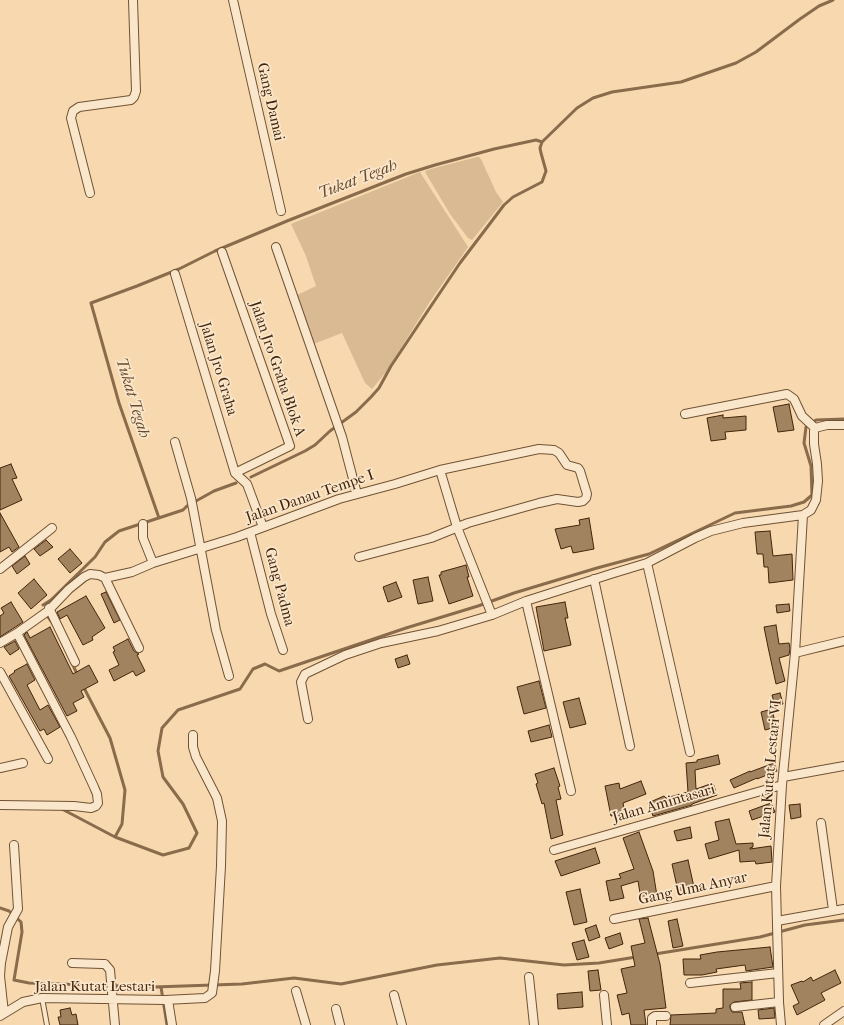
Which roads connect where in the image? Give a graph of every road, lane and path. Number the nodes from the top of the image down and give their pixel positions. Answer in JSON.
{"nodes":[{"id":1,"x":133,"y":0,"type":"edge"},
{"id":2,"x":232,"y":0,"type":"edge"},
{"id":3,"x":90,"y":193,"type":"dead end"},
{"id":4,"x":281,"y":211,"type":"dead end"},
{"id":5,"x":276,"y":247,"type":"dead end"},
{"id":6,"x":222,"y":252,"type":"dead end"},
{"id":7,"x":175,"y":274,"type":"dead end"},
{"id":8,"x":685,"y":414,"type":"dead end"},
{"id":9,"x":844,"y":425,"type":"edge"},
{"id":10,"x":813,"y":427,"type":"junction"},
{"id":11,"x":175,"y":442,"type":"dead end"},
{"id":12,"x":440,"y":470,"type":"junction"},
{"id":13,"x":235,"y":473,"type":"junction"},
{"id":14,"x":357,"y":494,"type":"junction"},
{"id":15,"x":803,"y":515,"type":"junction"},
{"id":16,"x":143,"y":524,"type":"dead end"},
{"id":17,"x":263,"y":527,"type":"junction"},
{"id":18,"x":457,"y":527,"type":"junction"},
{"id":19,"x":52,"y":528,"type":"dead end"},
{"id":20,"x":250,"y":532,"type":"junction"},
{"id":21,"x":200,"y":550,"type":"junction"},
{"id":22,"x":359,"y":557,"type":"dead end"},
{"id":23,"x":153,"y":563,"type":"junction"},
{"id":24,"x":647,"y":563,"type":"junction"},
{"id":25,"x":0,"y":569,"type":"edge"},
{"id":26,"x":105,"y":578,"type":"junction"},
{"id":27,"x":594,"y":579,"type":"junction"},
{"id":28,"x":526,"y":601,"type":"junction"},
{"id":29,"x":49,"y":608,"type":"junction"},
{"id":30,"x":491,"y":612,"type":"junction"},
{"id":31,"x":17,"y":633,"type":"junction"},
{"id":32,"x":844,"y":641,"type":"edge"},
{"id":33,"x":0,"y":643,"type":"edge"},
{"id":34,"x":139,"y":648,"type":"dead end"},
{"id":35,"x":283,"y":650,"type":"dead end"},
{"id":36,"x":795,"y":653,"type":"junction"},
{"id":37,"x":75,"y":662,"type":"dead end"},
{"id":38,"x":0,"y":672,"type":"edge"},
{"id":39,"x":229,"y":676,"type":"dead end"},
{"id":40,"x":308,"y":719,"type":"dead end"},
{"id":41,"x":193,"y":734,"type":"dead end"},
{"id":42,"x":630,"y":746,"type":"dead end"},
{"id":43,"x":690,"y":752,"type":"dead end"},
{"id":44,"x":48,"y":759,"type":"dead end"},
{"id":45,"x":23,"y":763,"type":"dead end"},
{"id":46,"x":844,"y":766,"type":"edge"},
{"id":47,"x":0,"y":768,"type":"edge"},
{"id":48,"x":782,"y":781,"type":"junction"},
{"id":49,"x":571,"y":791,"type":"dead end"},
{"id":50,"x":0,"y":805,"type":"edge"},
{"id":51,"x":821,"y":823,"type":"dead end"},
{"id":52,"x":14,"y":845,"type":"dead end"},
{"id":53,"x":554,"y":850,"type":"dead end"},
{"id":54,"x":776,"y":886,"type":"junction"},
{"id":55,"x":844,"y":909,"type":"edge"},
{"id":56,"x":833,"y":910,"type":"junction"},
{"id":57,"x":614,"y":919,"type":"dead end"},
{"id":58,"x":777,"y":924,"type":"junction"},
{"id":59,"x":72,"y":963,"type":"dead end"},
{"id":60,"x":778,"y":973,"type":"junction"},
{"id":61,"x":529,"y":977,"type":"dead end"},
{"id":62,"x":690,"y":983,"type":"dead end"},
{"id":63,"x":296,"y":991,"type":"dead end"},
{"id":64,"x":394,"y":994,"type":"dead end"},
{"id":65,"x":604,"y":995,"type":"dead end"},
{"id":66,"x":112,"y":997,"type":"junction"},
{"id":67,"x":42,"y":998,"type":"junction"},
{"id":68,"x":164,"y":1000,"type":"junction"},
{"id":69,"x":779,"y":1002,"type":"junction"},
{"id":70,"x":735,"y":1008,"type":"dead end"},
{"id":71,"x":336,"y":1009,"type":"dead end"},
{"id":72,"x":844,"y":1011,"type":"edge"},
{"id":73,"x":2,"y":1014,"type":"edge"},
{"id":74,"x":666,"y":1016,"type":"dead end"},
{"id":75,"x":47,"y":1025,"type":"edge"},
{"id":76,"x":115,"y":1025,"type":"edge"},
{"id":77,"x":172,"y":1025,"type":"edge"},
{"id":78,"x":306,"y":1025,"type":"edge"},
{"id":79,"x":340,"y":1025,"type":"edge"},
{"id":80,"x":402,"y":1025,"type":"edge"},
{"id":81,"x":534,"y":1025,"type":"edge"},
{"id":82,"x":608,"y":1025,"type":"edge"},
{"id":83,"x":652,"y":1025,"type":"edge"},
{"id":84,"x":781,"y":1025,"type":"edge"},
{"id":85,"x":824,"y":1025,"type":"edge"}],
"edges":[{"from":1,"to":3,"type":"street"},
{"from":2,"to":4,"type":"street","name":"Gang Damai"},
{"from":5,"to":14,"type":"street"},
{"from":6,"to":13,"type":"street","name":"Jalan Jro Graha Blok A"},
{"from":7,"to":13,"type":"street","name":"Jalan Jro Graha"},
{"from":8,"to":10,"type":"street"},
{"from":9,"to":10,"type":"street"},
{"from":10,"to":15,"type":"street"},
{"from":11,"to":21,"type":"street"},
{"from":12,"to":14,"type":"street","name":"Jalan Danau Tempe I"},
{"from":12,"to":18,"type":"street"},
{"from":12,"to":18,"type":"street","name":"Jalan Danau Tempe I"},
{"from":13,"to":17,"type":"street"},
{"from":14,"to":17,"type":"street","name":"Jalan Danau Tempe I"},
{"from":15,"to":24,"type":"street"},
{"from":15,"to":36,"type":"street","name":"Jalan Kutat Lestari VI"},
{"from":16,"to":23,"type":"street"},
{"from":17,"to":20,"type":"street","name":"Jalan Danau Tempe I"},
{"from":18,"to":22,"type":"street"},
{"from":18,"to":30,"type":"street"},
{"from":19,"to":25,"type":"street"},
{"from":20,"to":21,"type":"street","name":"Jalan Danau Tempe I"},
{"from":20,"to":35,"type":"street","name":"Gang Padma"},
{"from":21,"to":23,"type":"street","name":"Jalan Danau Tempe I"},
{"from":21,"to":39,"type":"street"},
{"from":23,"to":26,"type":"street","name":"Jalan Danau Tempe I"},
{"from":24,"to":27,"type":"street"},
{"from":24,"to":43,"type":"street"},
{"from":26,"to":29,"type":"street","name":"Jalan Danau Tempe I"},
{"from":26,"to":34,"type":"street"},
{"from":27,"to":28,"type":"street"},
{"from":27,"to":42,"type":"street"},
{"from":28,"to":30,"type":"street"},
{"from":28,"to":49,"type":"street"},
{"from":29,"to":31,"type":"street","name":"Jalan Danau Tempe I"},
{"from":29,"to":37,"type":"street"},
{"from":30,"to":40,"type":"street"},
{"from":31,"to":33,"type":"street","name":"Jalan Danau Tempe I"},
{"from":31,"to":50,"type":"street"},
{"from":32,"to":36,"type":"street"},
{"from":36,"to":48,"type":"street","name":"Jalan Kutat Lestari VI"},
{"from":38,"to":44,"type":"street"},
{"from":41,"to":68,"type":"street"},
{"from":45,"to":47,"type":"street"},
{"from":46,"to":48,"type":"street","name":"Jalan Amintasari"},
{"from":48,"to":53,"type":"street","name":"Jalan Amintasari"},
{"from":48,"to":54,"type":"street","name":"Jalan Kutat Lestari VI"},
{"from":51,"to":56,"type":"street"},
{"from":52,"to":73,"type":"street"},
{"from":54,"to":57,"type":"street","name":"Gang Uma Anyar"},
{"from":54,"to":58,"type":"street","name":"Jalan Kutat Lestari VI"},
{"from":55,"to":56,"type":"street"},
{"from":56,"to":58,"type":"street"},
{"from":58,"to":60,"type":"street","name":"Jalan Kutat Lestari VI"},
{"from":59,"to":66,"type":"street"},
{"from":60,"to":62,"type":"street"},
{"from":60,"to":69,"type":"street","name":"Jalan Kutat Lestari VI"},
{"from":61,"to":81,"type":"street"},
{"from":63,"to":78,"type":"street"},
{"from":64,"to":80,"type":"street"},
{"from":65,"to":82,"type":"street"},
{"from":66,"to":67,"type":"street","name":"Jalan Kutat Lestari"},
{"from":66,"to":68,"type":"street","name":"Jalan Kutat Lestari"},
{"from":66,"to":76,"type":"street"},
{"from":67,"to":73,"type":"street","name":"Jalan Kutat Lestari"},
{"from":67,"to":75,"type":"lane"},
{"from":68,"to":77,"type":"street","name":"Jalan Kutat Lestari"},
{"from":69,"to":70,"type":"street"},
{"from":69,"to":84,"type":"street","name":"Jalan Kutat Lestari VI"},
{"from":71,"to":79,"type":"street"},
{"from":72,"to":85,"type":"street"},
{"from":74,"to":83,"type":"street"}]}
